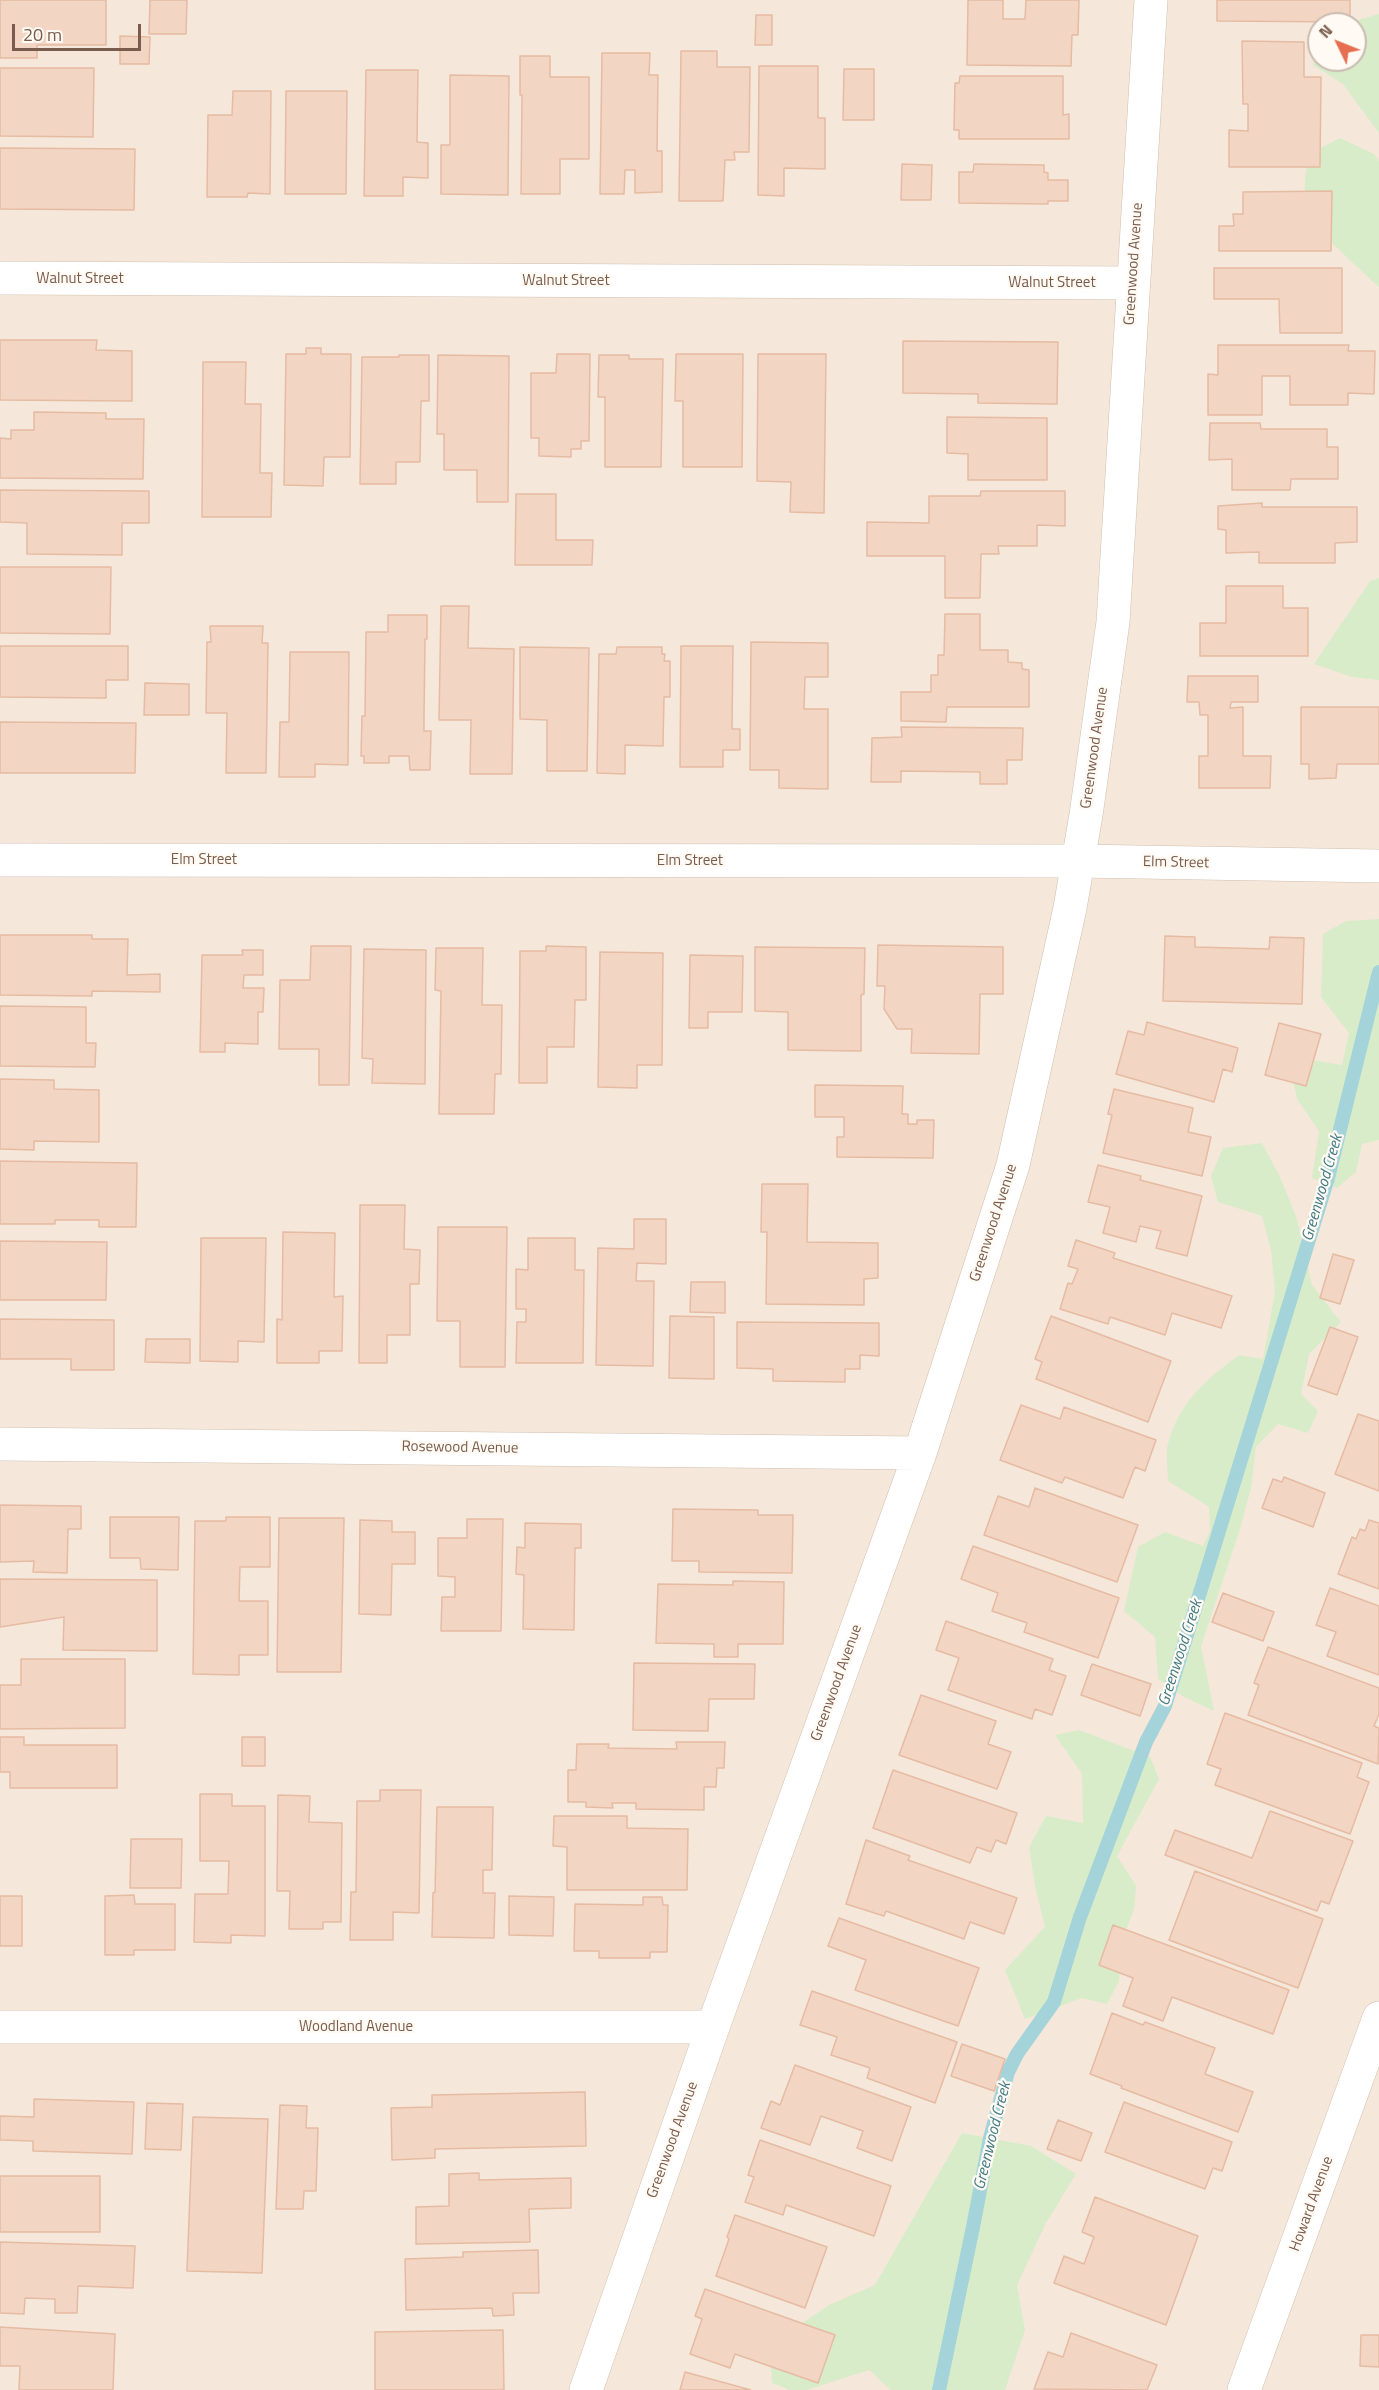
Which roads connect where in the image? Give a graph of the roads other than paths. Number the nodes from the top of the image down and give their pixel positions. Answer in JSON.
{"nodes":[{"id":1,"x":1151,"y":0,"type":"edge"},
{"id":2,"x":0,"y":278,"type":"edge"},
{"id":3,"x":1133,"y":284,"type":"junction"},
{"id":4,"x":0,"y":860,"type":"edge"},
{"id":5,"x":1078,"y":861,"type":"junction"},
{"id":6,"x":1379,"y":866,"type":"edge"},
{"id":7,"x":0,"y":1444,"type":"edge"},
{"id":8,"x":920,"y":1453,"type":"junction"},
{"id":9,"x":1378,"y":2025,"type":"edge"},
{"id":10,"x":0,"y":2027,"type":"edge"},
{"id":11,"x":713,"y":2027,"type":"junction"},
{"id":12,"x":586,"y":2390,"type":"edge"},
{"id":13,"x":1244,"y":2390,"type":"edge"}],
"edges":[{"from":1,"to":3,"type":"street","name":"Greenwood Avenue"},
{"from":2,"to":3,"type":"street","name":"Walnut Street"},
{"from":3,"to":5,"type":"street","name":"Greenwood Avenue"},
{"from":4,"to":5,"type":"street","name":"Elm Street"},
{"from":5,"to":6,"type":"street","name":"Elm Street"},
{"from":5,"to":8,"type":"street","name":"Greenwood Avenue"},
{"from":7,"to":8,"type":"street","name":"Rosewood Avenue"},
{"from":8,"to":11,"type":"street","name":"Greenwood Avenue"},
{"from":9,"to":13,"type":"street","name":"Howard Avenue"},
{"from":10,"to":11,"type":"street","name":"Woodland Avenue"},
{"from":11,"to":12,"type":"street","name":"Greenwood Avenue"}]}
